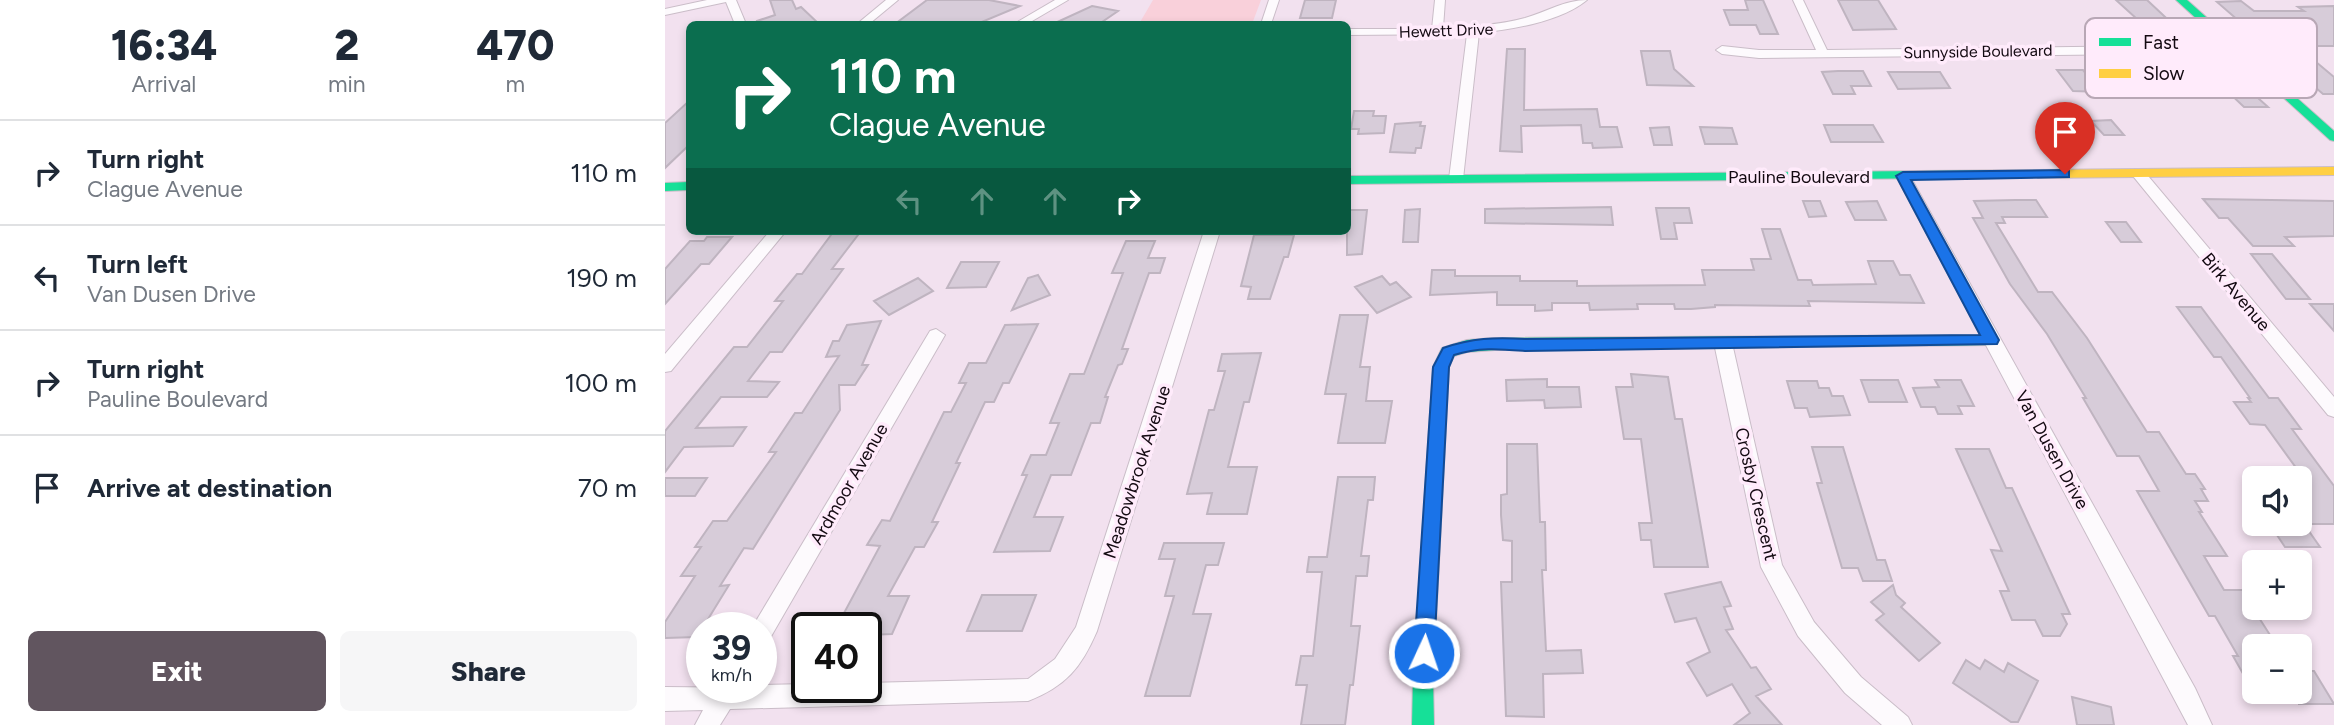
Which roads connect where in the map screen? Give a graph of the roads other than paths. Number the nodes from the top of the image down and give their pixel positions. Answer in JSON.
{"nodes":[{"id":1,"x":723,"y":0,"type":"edge"},
{"id":2,"x":731,"y":0,"type":"edge"},
{"id":3,"x":893,"y":0,"type":"edge"},
{"id":4,"x":1063,"y":0,"type":"edge"},
{"id":5,"x":1274,"y":0,"type":"edge"},
{"id":6,"x":1440,"y":0,"type":"edge"},
{"id":7,"x":1582,"y":0,"type":"edge"},
{"id":8,"x":1797,"y":0,"type":"edge"},
{"id":9,"x":2181,"y":0,"type":"edge"},
{"id":10,"x":665,"y":12,"type":"edge"},
{"id":11,"x":2201,"y":18,"type":"edge"},
{"id":12,"x":739,"y":21,"type":"edge"},
{"id":13,"x":866,"y":21,"type":"edge"},
{"id":14,"x":1025,"y":21,"type":"edge"},
{"id":15,"x":1267,"y":21,"type":"edge"},
{"id":16,"x":1473,"y":31,"type":"junction"},
{"id":17,"x":1351,"y":32,"type":"edge"},
{"id":18,"x":1437,"y":32,"type":"junction"},
{"id":19,"x":1721,"y":50,"type":"dead end"},
{"id":20,"x":2085,"y":50,"type":"edge"},
{"id":21,"x":1823,"y":53,"type":"junction"},
{"id":22,"x":2291,"y":98,"type":"edge"},
{"id":23,"x":2334,"y":137,"type":"edge"},
{"id":24,"x":2334,"y":171,"type":"edge"},
{"id":25,"x":2138,"y":173,"type":"junction"},
{"id":26,"x":1903,"y":176,"type":"junction"},
{"id":27,"x":1456,"y":179,"type":"junction"},
{"id":28,"x":1351,"y":180,"type":"edge"},
{"id":29,"x":686,"y":184,"type":"edge"},
{"id":30,"x":665,"y":187,"type":"edge"},
{"id":31,"x":775,"y":235,"type":"edge"},
{"id":32,"x":1211,"y":235,"type":"edge"},
{"id":33,"x":936,"y":335,"type":"dead end"},
{"id":34,"x":1991,"y":340,"type":"junction"},
{"id":35,"x":1723,"y":343,"type":"junction"},
{"id":36,"x":665,"y":366,"type":"edge"},
{"id":37,"x":2334,"y":411,"type":"edge"},
{"id":38,"x":773,"y":612,"type":"edge"},
{"id":39,"x":777,"y":692,"type":"edge"},
{"id":40,"x":686,"y":697,"type":"edge"},
{"id":41,"x":665,"y":699,"type":"edge"},
{"id":42,"x":720,"y":703,"type":"edge"},
{"id":43,"x":708,"y":725,"type":"edge"},
{"id":44,"x":1423,"y":725,"type":"edge"},
{"id":45,"x":1900,"y":725,"type":"edge"},
{"id":46,"x":2200,"y":725,"type":"edge"}],
"edges":[{"from":1,"to":10,"type":"street"},
{"from":2,"to":12,"type":"street"},
{"from":3,"to":13,"type":"street"},
{"from":4,"to":14,"type":"street"},
{"from":5,"to":15,"type":"street"},
{"from":6,"to":18,"type":"street"},
{"from":7,"to":16,"type":"street","name":"Hewett Drive"},
{"from":8,"to":21,"type":"street"},
{"from":9,"to":11,"type":"street"},
{"from":16,"to":18,"type":"street","name":"Hewett Drive"},
{"from":16,"to":27,"type":"street"},
{"from":17,"to":18,"type":"street","name":"Hewett Drive"},
{"from":19,"to":21,"type":"street","name":"Sunnyside Boulevard"},
{"from":20,"to":21,"type":"street","name":"Sunnyside Boulevard"},
{"from":22,"to":23,"type":"street"},
{"from":24,"to":25,"type":"street","name":"Pauline Boulevard"},
{"from":25,"to":26,"type":"street","name":"Pauline Boulevard"},
{"from":25,"to":37,"type":"street","name":"Birk Avenue"},
{"from":26,"to":27,"type":"street","name":"Pauline Boulevard"},
{"from":26,"to":34,"type":"street","name":"Van Dusen Drive"},
{"from":27,"to":28,"type":"street","name":"Pauline Boulevard"},
{"from":29,"to":30,"type":"street"},
{"from":31,"to":36,"type":"street"},
{"from":32,"to":39,"type":"street","name":"Meadowbrook Avenue"},
{"from":33,"to":38,"type":"street","name":"Ardmoor Avenue"},
{"from":34,"to":35,"type":"street"},
{"from":34,"to":46,"type":"street","name":"Van Dusen Drive"},
{"from":35,"to":44,"type":"street"},
{"from":35,"to":45,"type":"street","name":"Crosby Crescent"},
{"from":40,"to":41,"type":"street"},
{"from":42,"to":43,"type":"street"}]}
